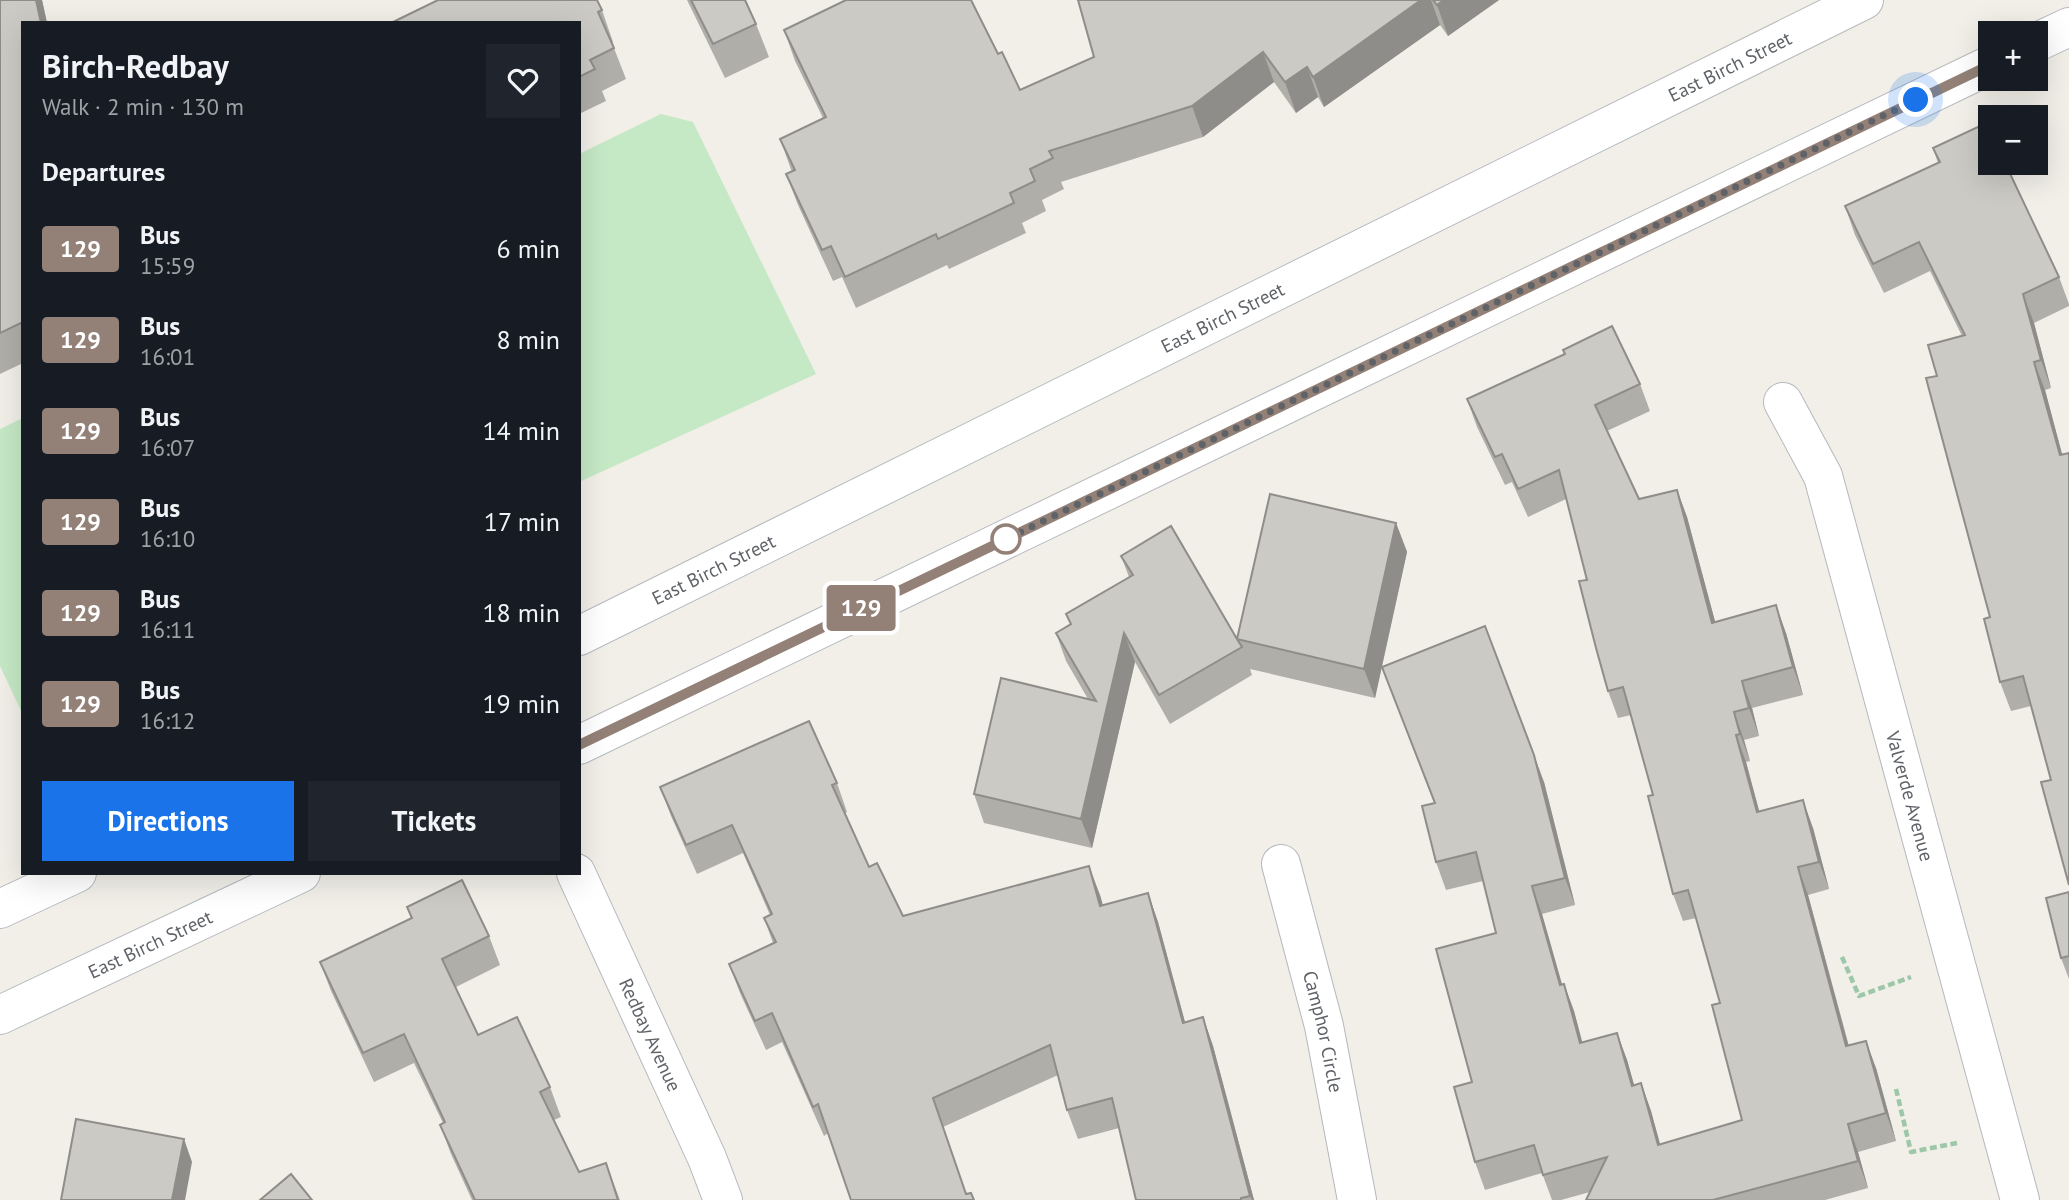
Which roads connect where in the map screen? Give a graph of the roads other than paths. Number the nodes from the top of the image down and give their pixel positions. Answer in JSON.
{"nodes":[{"id":1,"x":1864,"y":0,"type":"edge"},
{"id":2,"x":2069,"y":27,"type":"edge"},
{"id":3,"x":2048,"y":37,"type":"edge"},
{"id":4,"x":1978,"y":71,"type":"edge"},
{"id":5,"x":1783,"y":402,"type":"dead end"},
{"id":6,"x":581,"y":635,"type":"edge"},
{"id":7,"x":581,"y":744,"type":"edge"},
{"id":8,"x":1281,"y":864,"type":"dead end"},
{"id":9,"x":73,"y":875,"type":"edge"},
{"id":10,"x":297,"y":875,"type":"edge"},
{"id":11,"x":577,"y":875,"type":"edge"},
{"id":12,"x":0,"y":909,"type":"edge"},
{"id":13,"x":0,"y":1015,"type":"edge"},
{"id":14,"x":723,"y":1200,"type":"edge"},
{"id":15,"x":1357,"y":1200,"type":"edge"},
{"id":16,"x":2021,"y":1200,"type":"edge"}],
"edges":[{"from":1,"to":6,"type":"street","name":"East Birch Street"},
{"from":2,"to":3,"type":"street"},
{"from":4,"to":7,"type":"street"},
{"from":5,"to":16,"type":"street","name":"Valverde Avenue"},
{"from":8,"to":15,"type":"street","name":"Camphor Circle"},
{"from":9,"to":12,"type":"street"},
{"from":10,"to":13,"type":"street","name":"East Birch Street"},
{"from":11,"to":14,"type":"street","name":"Redbay Avenue"}]}
